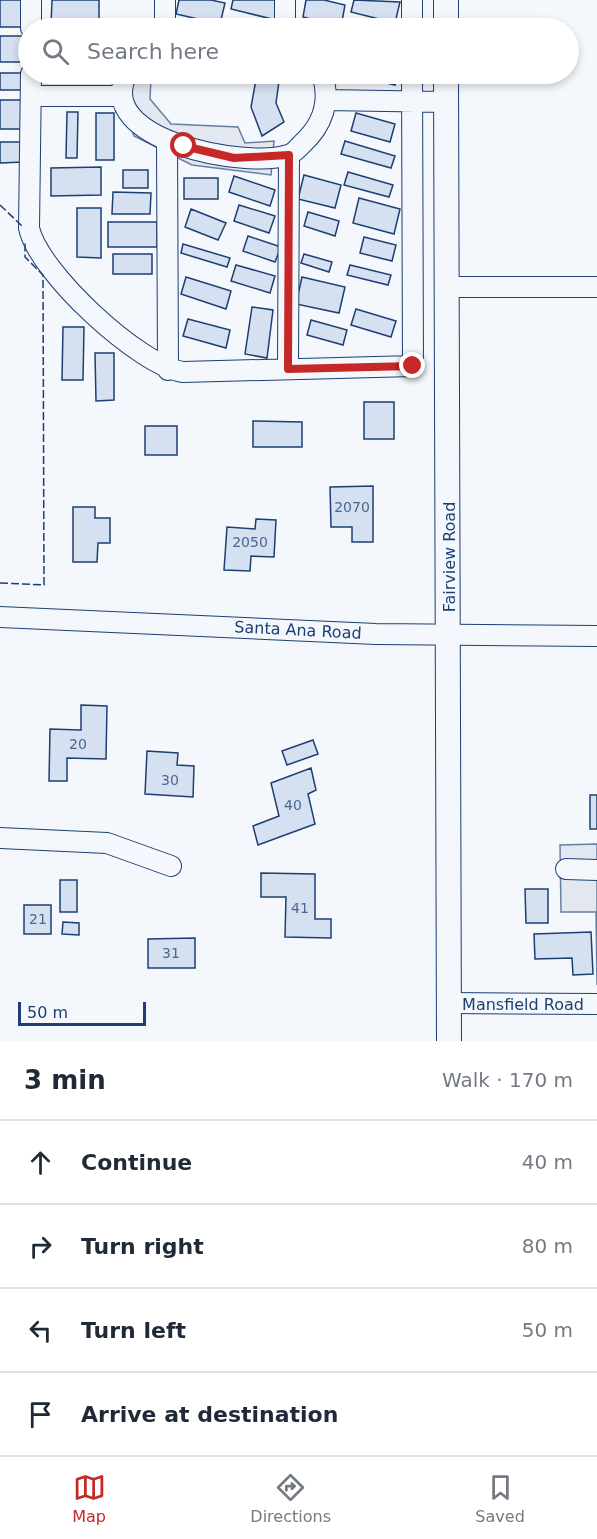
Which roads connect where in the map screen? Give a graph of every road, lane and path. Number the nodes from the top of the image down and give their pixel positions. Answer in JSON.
{"nodes":[{"id":1,"x":31,"y":0,"type":"edge"},
{"id":2,"x":165,"y":0,"type":"edge"},
{"id":3,"x":285,"y":0,"type":"edge"},
{"id":4,"x":412,"y":0,"type":"edge"},
{"id":5,"x":446,"y":0,"type":"edge"},
{"id":6,"x":31,"y":18,"type":"edge"},
{"id":7,"x":165,"y":18,"type":"edge"},
{"id":8,"x":285,"y":18,"type":"edge"},
{"id":9,"x":412,"y":18,"type":"edge"},
{"id":10,"x":446,"y":18,"type":"edge"},
{"id":11,"x":31,"y":84,"type":"edge"},
{"id":12,"x":125,"y":84,"type":"edge"},
{"id":13,"x":324,"y":84,"type":"edge"},
{"id":14,"x":412,"y":84,"type":"edge"},
{"id":15,"x":447,"y":84,"type":"edge"},
{"id":16,"x":32,"y":96,"type":"junction"},
{"id":17,"x":122,"y":96,"type":"junction"},
{"id":18,"x":326,"y":100,"type":"junction"},
{"id":19,"x":412,"y":101,"type":"junction"},
{"id":20,"x":447,"y":102,"type":"junction"},
{"id":21,"x":167,"y":140,"type":"junction"},
{"id":22,"x":289,"y":155,"type":"junction"},
{"id":23,"x":447,"y":286,"type":"junction"},
{"id":24,"x":597,"y":287,"type":"edge"},
{"id":25,"x":288,"y":369,"type":"junction"},
{"id":26,"x":168,"y":370,"type":"junction"},
{"id":27,"x":0,"y":617,"type":"edge"},
{"id":28,"x":449,"y":635,"type":"junction"},
{"id":29,"x":597,"y":636,"type":"edge"},
{"id":30,"x":0,"y":838,"type":"edge"},
{"id":31,"x":171,"y":866,"type":"dead end"},
{"id":32,"x":566,"y":869,"type":"dead end"},
{"id":33,"x":597,"y":870,"type":"edge"},
{"id":34,"x":449,"y":1003,"type":"junction"},
{"id":35,"x":597,"y":1004,"type":"edge"},
{"id":36,"x":449,"y":1041,"type":"edge"}],
"edges":[{"from":1,"to":6,"type":"street"},
{"from":2,"to":7,"type":"street"},
{"from":3,"to":8,"type":"street"},
{"from":4,"to":9,"type":"street"},
{"from":5,"to":10,"type":"main road"},
{"from":11,"to":16,"type":"street"},
{"from":12,"to":17,"type":"street"},
{"from":13,"to":18,"type":"street"},
{"from":14,"to":19,"type":"street"},
{"from":15,"to":20,"type":"main road","name":"Fairview Road"},
{"from":16,"to":17,"type":"street"},
{"from":16,"to":26,"type":"street"},
{"from":17,"to":21,"type":"street"},
{"from":18,"to":19,"type":"street"},
{"from":18,"to":22,"type":"street"},
{"from":19,"to":20,"type":"street"},
{"from":19,"to":25,"type":"street"},
{"from":20,"to":23,"type":"main road","name":"Fairview Road"},
{"from":21,"to":22,"type":"street"},
{"from":21,"to":26,"type":"street"},
{"from":22,"to":25,"type":"street"},
{"from":23,"to":24,"type":"street"},
{"from":23,"to":28,"type":"main road","name":"Fairview Road"},
{"from":25,"to":26,"type":"street"},
{"from":27,"to":28,"type":"street","name":"Santa Ana Road"},
{"from":28,"to":29,"type":"street","name":"Santa Ana Road"},
{"from":28,"to":34,"type":"main road","name":"Fairview Road"},
{"from":30,"to":31,"type":"street"},
{"from":32,"to":33,"type":"street"},
{"from":34,"to":35,"type":"street","name":"Mansfield Road"},
{"from":34,"to":36,"type":"main road","name":"Fairview Road"}]}
